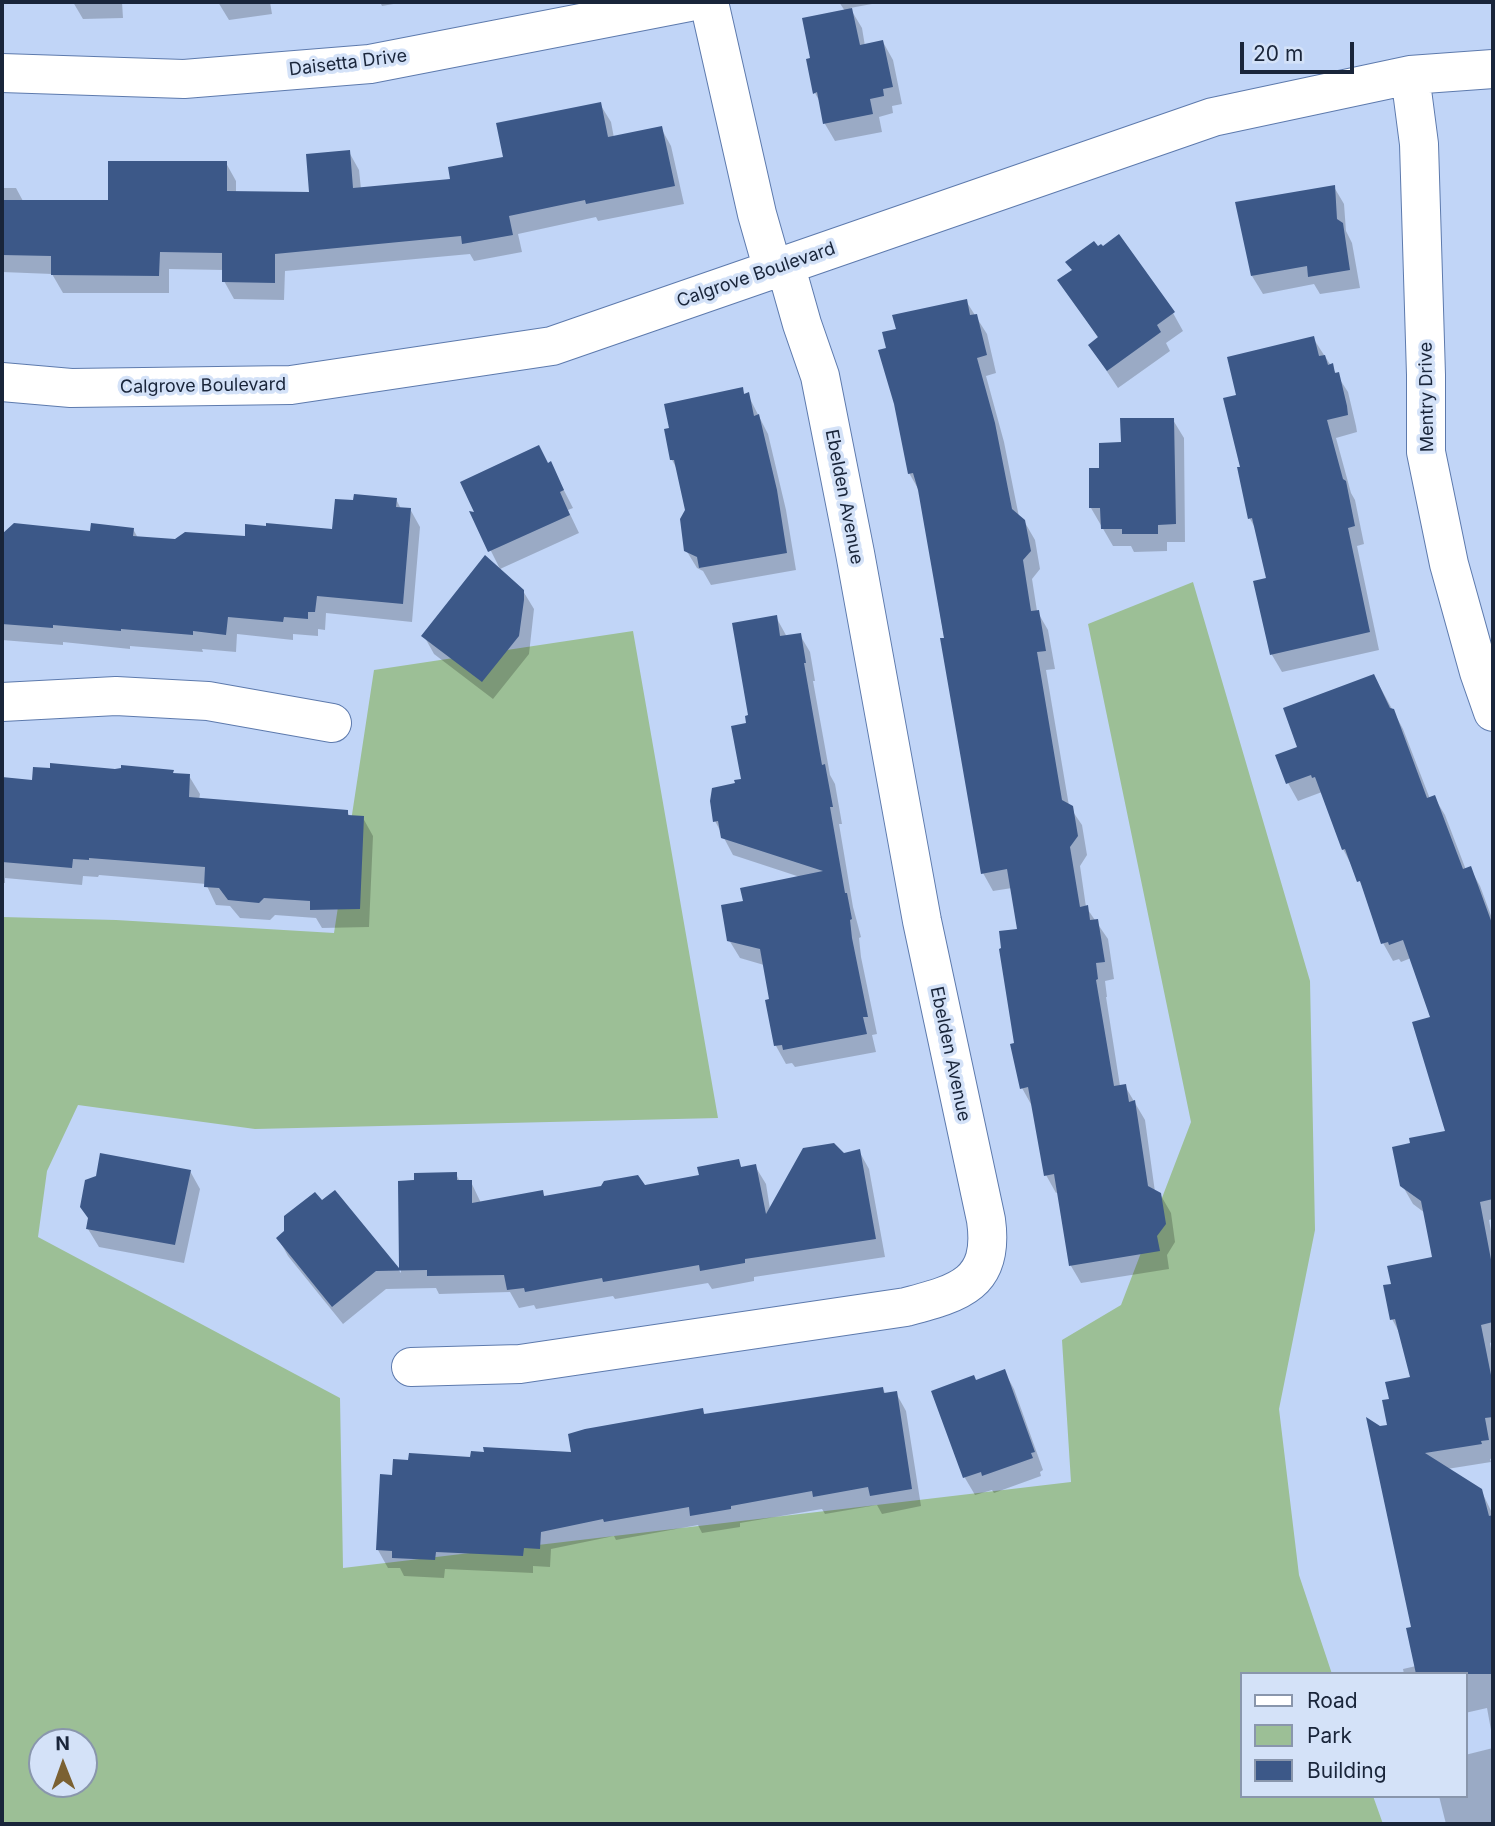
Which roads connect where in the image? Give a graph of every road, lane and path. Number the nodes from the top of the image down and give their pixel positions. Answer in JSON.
{"nodes":[{"id":1,"x":689,"y":2,"type":"edge"},
{"id":2,"x":709,"y":2,"type":"edge"},
{"id":3,"x":1493,"y":69,"type":"edge"},
{"id":4,"x":2,"y":73,"type":"edge"},
{"id":5,"x":1410,"y":75,"type":"junction"},
{"id":6,"x":779,"y":267,"type":"junction"},
{"id":7,"x":2,"y":382,"type":"edge"},
{"id":8,"x":2,"y":702,"type":"edge"},
{"id":9,"x":1493,"y":712,"type":"edge"},
{"id":10,"x":332,"y":723,"type":"dead end"},
{"id":11,"x":411,"y":1367,"type":"dead end"}],
"edges":[{"from":1,"to":4,"type":"street","name":"Daisetta Drive"},
{"from":2,"to":6,"type":"street","name":"Ebelden Avenue"},
{"from":3,"to":5,"type":"street","name":"Calgrove Boulevard"},
{"from":5,"to":6,"type":"street","name":"Calgrove Boulevard"},
{"from":5,"to":9,"type":"street","name":"Mentry Drive"},
{"from":6,"to":7,"type":"street","name":"Calgrove Boulevard"},
{"from":6,"to":11,"type":"street","name":"Ebelden Avenue"},
{"from":8,"to":10,"type":"street"}]}
